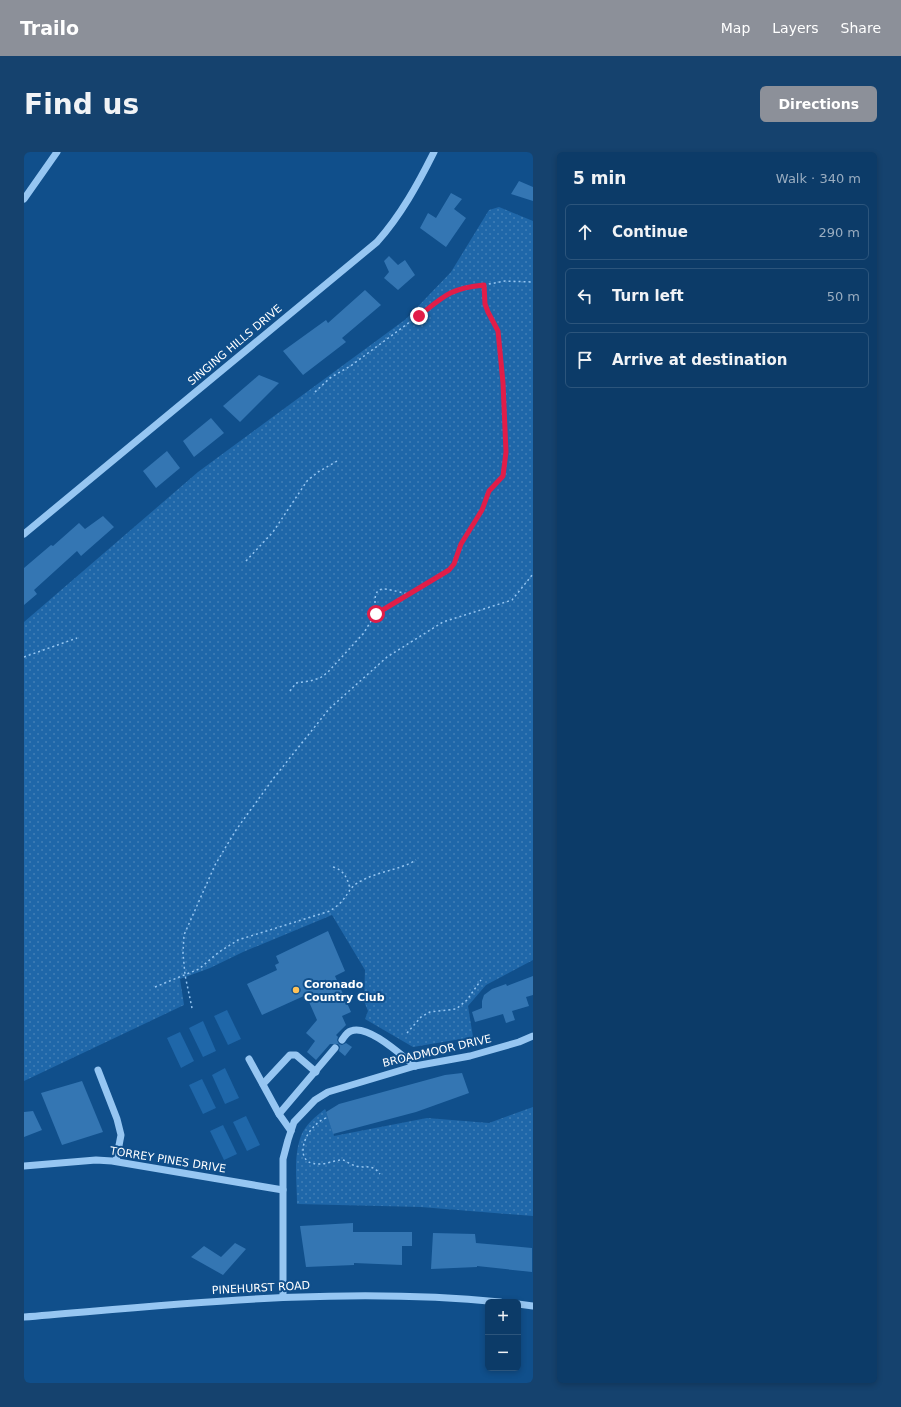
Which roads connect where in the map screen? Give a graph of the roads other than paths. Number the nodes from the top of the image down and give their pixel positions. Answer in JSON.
{"nodes":[{"id":1,"x":57,"y":152,"type":"edge"},
{"id":2,"x":434,"y":152,"type":"edge"},
{"id":3,"x":24,"y":199,"type":"edge"},
{"id":4,"x":24,"y":534,"type":"edge"},
{"id":5,"x":533,"y":1036,"type":"edge"},
{"id":6,"x":342,"y":1040,"type":"dead end"},
{"id":7,"x":335,"y":1048,"type":"dead end"},
{"id":8,"x":249,"y":1059,"type":"dead end"},
{"id":9,"x":415,"y":1066,"type":"junction"},
{"id":10,"x":98,"y":1070,"type":"dead end"},
{"id":11,"x":316,"y":1072,"type":"junction"},
{"id":12,"x":263,"y":1084,"type":"junction"},
{"id":13,"x":279,"y":1114,"type":"junction"},
{"id":14,"x":291,"y":1131,"type":"junction"},
{"id":15,"x":116,"y":1161,"type":"junction"},
{"id":16,"x":24,"y":1166,"type":"edge"},
{"id":17,"x":283,"y":1190,"type":"junction"},
{"id":18,"x":283,"y":1297,"type":"junction"},
{"id":19,"x":485,"y":1301,"type":"edge"},
{"id":20,"x":521,"y":1304,"type":"edge"},
{"id":21,"x":533,"y":1306,"type":"edge"},
{"id":22,"x":24,"y":1317,"type":"edge"}],
"edges":[{"from":1,"to":3,"type":"street"},
{"from":2,"to":4,"type":"street","name":"SINGING HILLS DRIVE"},
{"from":5,"to":9,"type":"street","name":"BROADMOOR DRIVE"},
{"from":6,"to":9,"type":"street"},
{"from":7,"to":11,"type":"street"},
{"from":8,"to":12,"type":"street"},
{"from":9,"to":14,"type":"street","name":"BROADMOOR DRIVE"},
{"from":10,"to":15,"type":"street"},
{"from":11,"to":12,"type":"street"},
{"from":11,"to":13,"type":"street"},
{"from":12,"to":13,"type":"street"},
{"from":13,"to":14,"type":"street"},
{"from":14,"to":17,"type":"street","name":"BROADMOOR DRIVE"},
{"from":15,"to":16,"type":"street","name":"TORREY PINES DRIVE"},
{"from":15,"to":17,"type":"street","name":"TORREY PINES DRIVE"},
{"from":17,"to":18,"type":"street","name":"BROADMOOR DRIVE"},
{"from":18,"to":19,"type":"street","name":"PINEHURST ROAD"},
{"from":18,"to":22,"type":"street","name":"PINEHURST ROAD"},
{"from":20,"to":21,"type":"street"}]}
